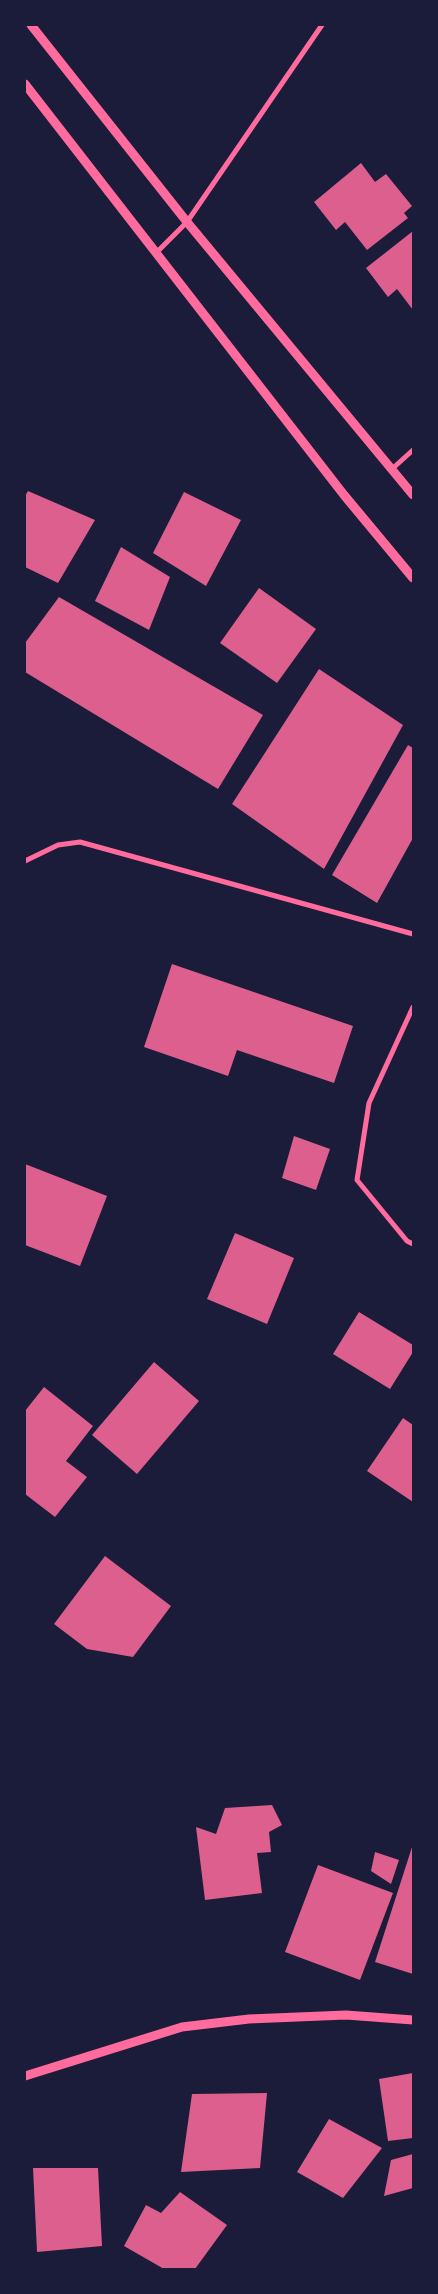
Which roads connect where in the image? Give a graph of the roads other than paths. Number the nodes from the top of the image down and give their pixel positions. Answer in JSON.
{"nodes":[{"id":1,"x":31,"y":25,"type":"edge"},
{"id":2,"x":322,"y":25,"type":"edge"},
{"id":3,"x":25,"y":84,"type":"edge"},
{"id":4,"x":186,"y":222,"type":"junction"},
{"id":5,"x":155,"y":254,"type":"junction"},
{"id":6,"x":413,"y":450,"type":"edge"},
{"id":7,"x":392,"y":469,"type":"junction"},
{"id":8,"x":413,"y":495,"type":"edge"},
{"id":9,"x":413,"y":578,"type":"edge"},
{"id":10,"x":25,"y":862,"type":"edge"},
{"id":11,"x":413,"y":934,"type":"edge"},
{"id":12,"x":413,"y":1007,"type":"edge"},
{"id":13,"x":413,"y":1244,"type":"edge"},
{"id":14,"x":413,"y":2020,"type":"edge"},
{"id":15,"x":25,"y":2076,"type":"edge"}],
"edges":[{"from":1,"to":4,"type":"street"},
{"from":2,"to":4,"type":"street"},
{"from":3,"to":5,"type":"street"},
{"from":4,"to":5,"type":"street"},
{"from":4,"to":7,"type":"street"},
{"from":5,"to":9,"type":"street"},
{"from":6,"to":7,"type":"street"},
{"from":7,"to":8,"type":"street"},
{"from":10,"to":11,"type":"street"},
{"from":12,"to":13,"type":"street"},
{"from":14,"to":15,"type":"street"}]}
